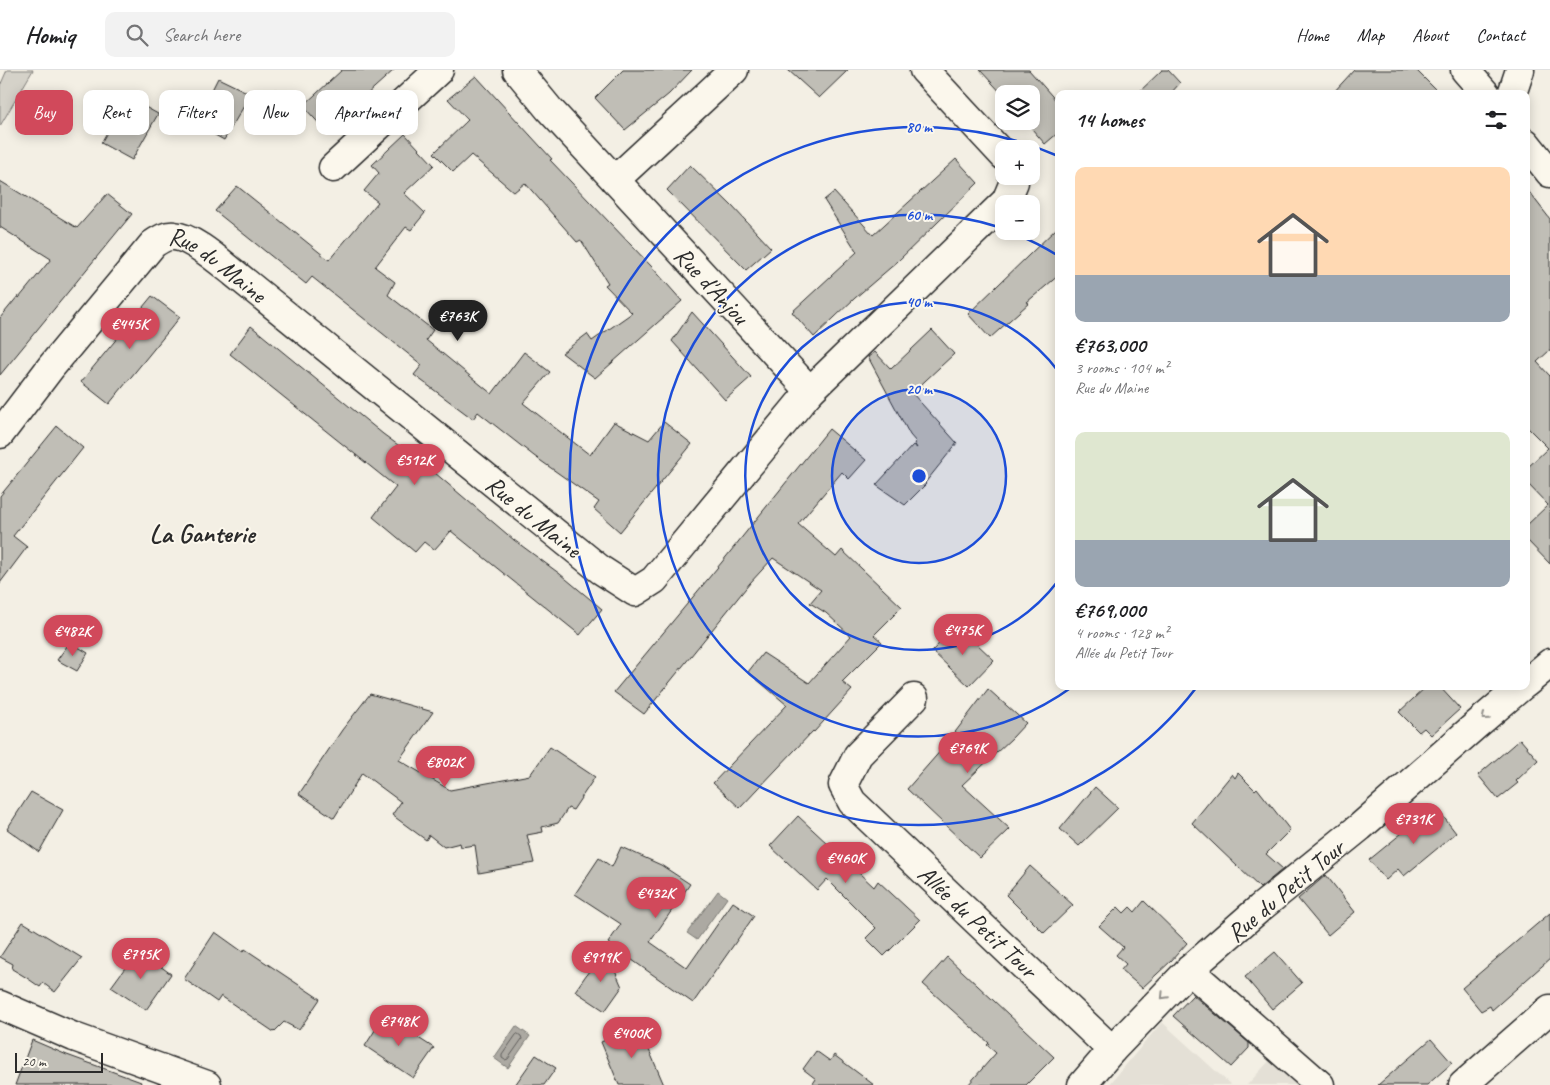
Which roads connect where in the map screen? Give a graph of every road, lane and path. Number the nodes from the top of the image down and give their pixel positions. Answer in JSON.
{"nodes":[{"id":1,"x":439,"y":70,"type":"edge"},
{"id":2,"x":516,"y":70,"type":"edge"},
{"id":3,"x":734,"y":70,"type":"edge"},
{"id":4,"x":924,"y":70,"type":"edge"},
{"id":5,"x":1466,"y":70,"type":"edge"},
{"id":6,"x":1520,"y":70,"type":"edge"},
{"id":7,"x":1483,"y":90,"type":"edge"},
{"id":8,"x":1513,"y":90,"type":"edge"},
{"id":9,"x":995,"y":146,"type":"edge"},
{"id":10,"x":1530,"y":148,"type":"edge"},
{"id":11,"x":333,"y":168,"type":"dead end"},
{"id":12,"x":1550,"y":172,"type":"edge"},
{"id":13,"x":615,"y":180,"type":"junction"},
{"id":14,"x":1013,"y":185,"type":"edge"},
{"id":15,"x":810,"y":391,"type":"junction"},
{"id":16,"x":0,"y":434,"type":"edge"},
{"id":17,"x":1550,"y":663,"type":"edge"},
{"id":18,"x":1530,"y":680,"type":"edge"},
{"id":19,"x":1517,"y":690,"type":"edge"},
{"id":20,"x":914,"y":698,"type":"dead end"},
{"id":21,"x":1189,"y":970,"type":"junction"},
{"id":22,"x":0,"y":1005,"type":"edge"},
{"id":23,"x":1550,"y":1009,"type":"edge"},
{"id":24,"x":1112,"y":1050,"type":"junction"},
{"id":25,"x":207,"y":1085,"type":"edge"},
{"id":26,"x":1082,"y":1085,"type":"edge"},
{"id":27,"x":1320,"y":1085,"type":"edge"},
{"id":28,"x":1463,"y":1085,"type":"edge"}],
"edges":[{"from":1,"to":11,"type":"street"},
{"from":2,"to":13,"type":"street","name":"Rue d'Anjou"},
{"from":3,"to":13,"type":"street"},
{"from":4,"to":9,"type":"street"},
{"from":5,"to":7,"type":"street"},
{"from":6,"to":8,"type":"street"},
{"from":10,"to":12,"type":"street"},
{"from":13,"to":15,"type":"street","name":"Rue d'Anjou"},
{"from":14,"to":15,"type":"street","name":"Rue du Maine"},
{"from":15,"to":16,"type":"street","name":"Rue du Maine"},
{"from":17,"to":18,"type":"street"},
{"from":19,"to":21,"type":"street","name":"Rue du Petit Tour","one_way":true},
{"from":20,"to":24,"type":"street","name":"Allée du Petit Tour"},
{"from":21,"to":24,"type":"street","name":"Rue du Petit Tour","one_way":true},
{"from":21,"to":27,"type":"street"},
{"from":22,"to":25,"type":"street"},
{"from":23,"to":28,"type":"street"},
{"from":24,"to":26,"type":"street","name":"Rue du Petit Tour"}]}
